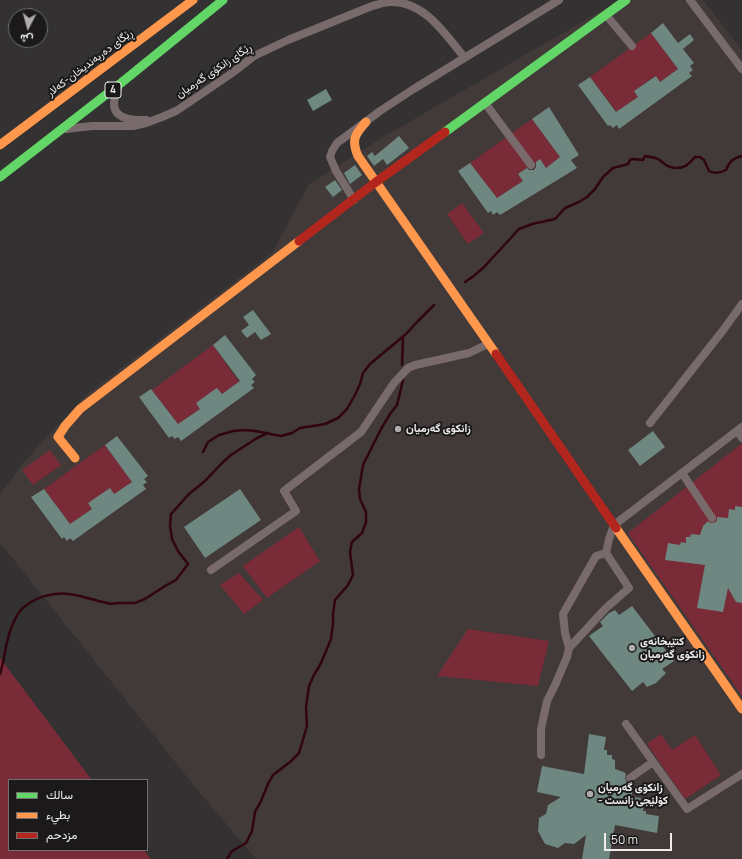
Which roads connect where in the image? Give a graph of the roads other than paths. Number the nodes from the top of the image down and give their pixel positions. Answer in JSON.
{"nodes":[{"id":1,"x":193,"y":0,"type":"edge"},
{"id":2,"x":223,"y":0,"type":"edge"},
{"id":3,"x":559,"y":0,"type":"edge"},
{"id":4,"x":626,"y":0,"type":"edge"},
{"id":5,"x":690,"y":0,"type":"edge"},
{"id":6,"x":606,"y":15,"type":"junction"},
{"id":7,"x":632,"y":46,"type":"dead end"},
{"id":8,"x":464,"y":57,"type":"junction"},
{"id":9,"x":742,"y":69,"type":"edge"},
{"id":10,"x":121,"y":83,"type":"junction"},
{"id":11,"x":485,"y":103,"type":"junction"},
{"id":12,"x":162,"y":117,"type":"junction"},
{"id":13,"x":366,"y":122,"type":"junction"},
{"id":14,"x":57,"y":132,"type":"junction"},
{"id":15,"x":0,"y":145,"type":"edge"},
{"id":16,"x":531,"y":165,"type":"dead end"},
{"id":17,"x":0,"y":177,"type":"edge"},
{"id":18,"x":376,"y":182,"type":"junction"},
{"id":19,"x":354,"y":200,"type":"junction"},
{"id":20,"x":742,"y":304,"type":"edge"},
{"id":21,"x":488,"y":344,"type":"junction"},
{"id":22,"x":650,"y":423,"type":"dead end"},
{"id":23,"x":740,"y":432,"type":"edge"},
{"id":24,"x":75,"y":458,"type":"dead end"},
{"id":25,"x":682,"y":473,"type":"junction"},
{"id":26,"x":712,"y":518,"type":"dead end"},
{"id":27,"x":614,"y":525,"type":"junction"},
{"id":28,"x":606,"y":552,"type":"junction"},
{"id":29,"x":211,"y":570,"type":"dead end"},
{"id":30,"x":569,"y":648,"type":"junction"},
{"id":31,"x":742,"y":709,"type":"edge"},
{"id":32,"x":626,"y":724,"type":"dead end"},
{"id":33,"x":541,"y":755,"type":"dead end"},
{"id":34,"x":652,"y":762,"type":"junction"},
{"id":35,"x":742,"y":774,"type":"edge"},
{"id":36,"x":630,"y":778,"type":"dead end"}],
"edges":[{"from":1,"to":15,"type":"main road","name":"ڕێگای دەربەندیخان-کەلار","number":"4"},
{"from":2,"to":10,"type":"main road","number":"4"},
{"from":3,"to":8,"type":"street"},
{"from":4,"to":6,"type":"main road"},
{"from":5,"to":9,"type":"street"},
{"from":6,"to":7,"type":"street"},
{"from":6,"to":11,"type":"main road"},
{"from":8,"to":12,"type":"street","name":"ڕێگای زانکۆی گەرمیان"},
{"from":8,"to":13,"type":"street"},
{"from":10,"to":12,"type":"street"},
{"from":10,"to":14,"type":"main road","number":"4"},
{"from":11,"to":16,"type":"street"},
{"from":11,"to":18,"type":"main road"},
{"from":12,"to":14,"type":"street"},
{"from":13,"to":18,"type":"main road"},
{"from":13,"to":19,"type":"street"},
{"from":14,"to":17,"type":"main road","number":"4"},
{"from":18,"to":19,"type":"main road"},
{"from":18,"to":21,"type":"main road"},
{"from":19,"to":24,"type":"main road"},
{"from":20,"to":22,"type":"street"},
{"from":21,"to":27,"type":"main road"},
{"from":21,"to":29,"type":"street"},
{"from":23,"to":25,"type":"street"},
{"from":25,"to":26,"type":"street"},
{"from":25,"to":27,"type":"street"},
{"from":27,"to":28,"type":"street"},
{"from":27,"to":31,"type":"main road"},
{"from":28,"to":30,"type":"street"},
{"from":28,"to":30,"type":"street"},
{"from":30,"to":33,"type":"street"},
{"from":32,"to":34,"type":"street"},
{"from":34,"to":35,"type":"street"},
{"from":34,"to":36,"type":"street"}]}
